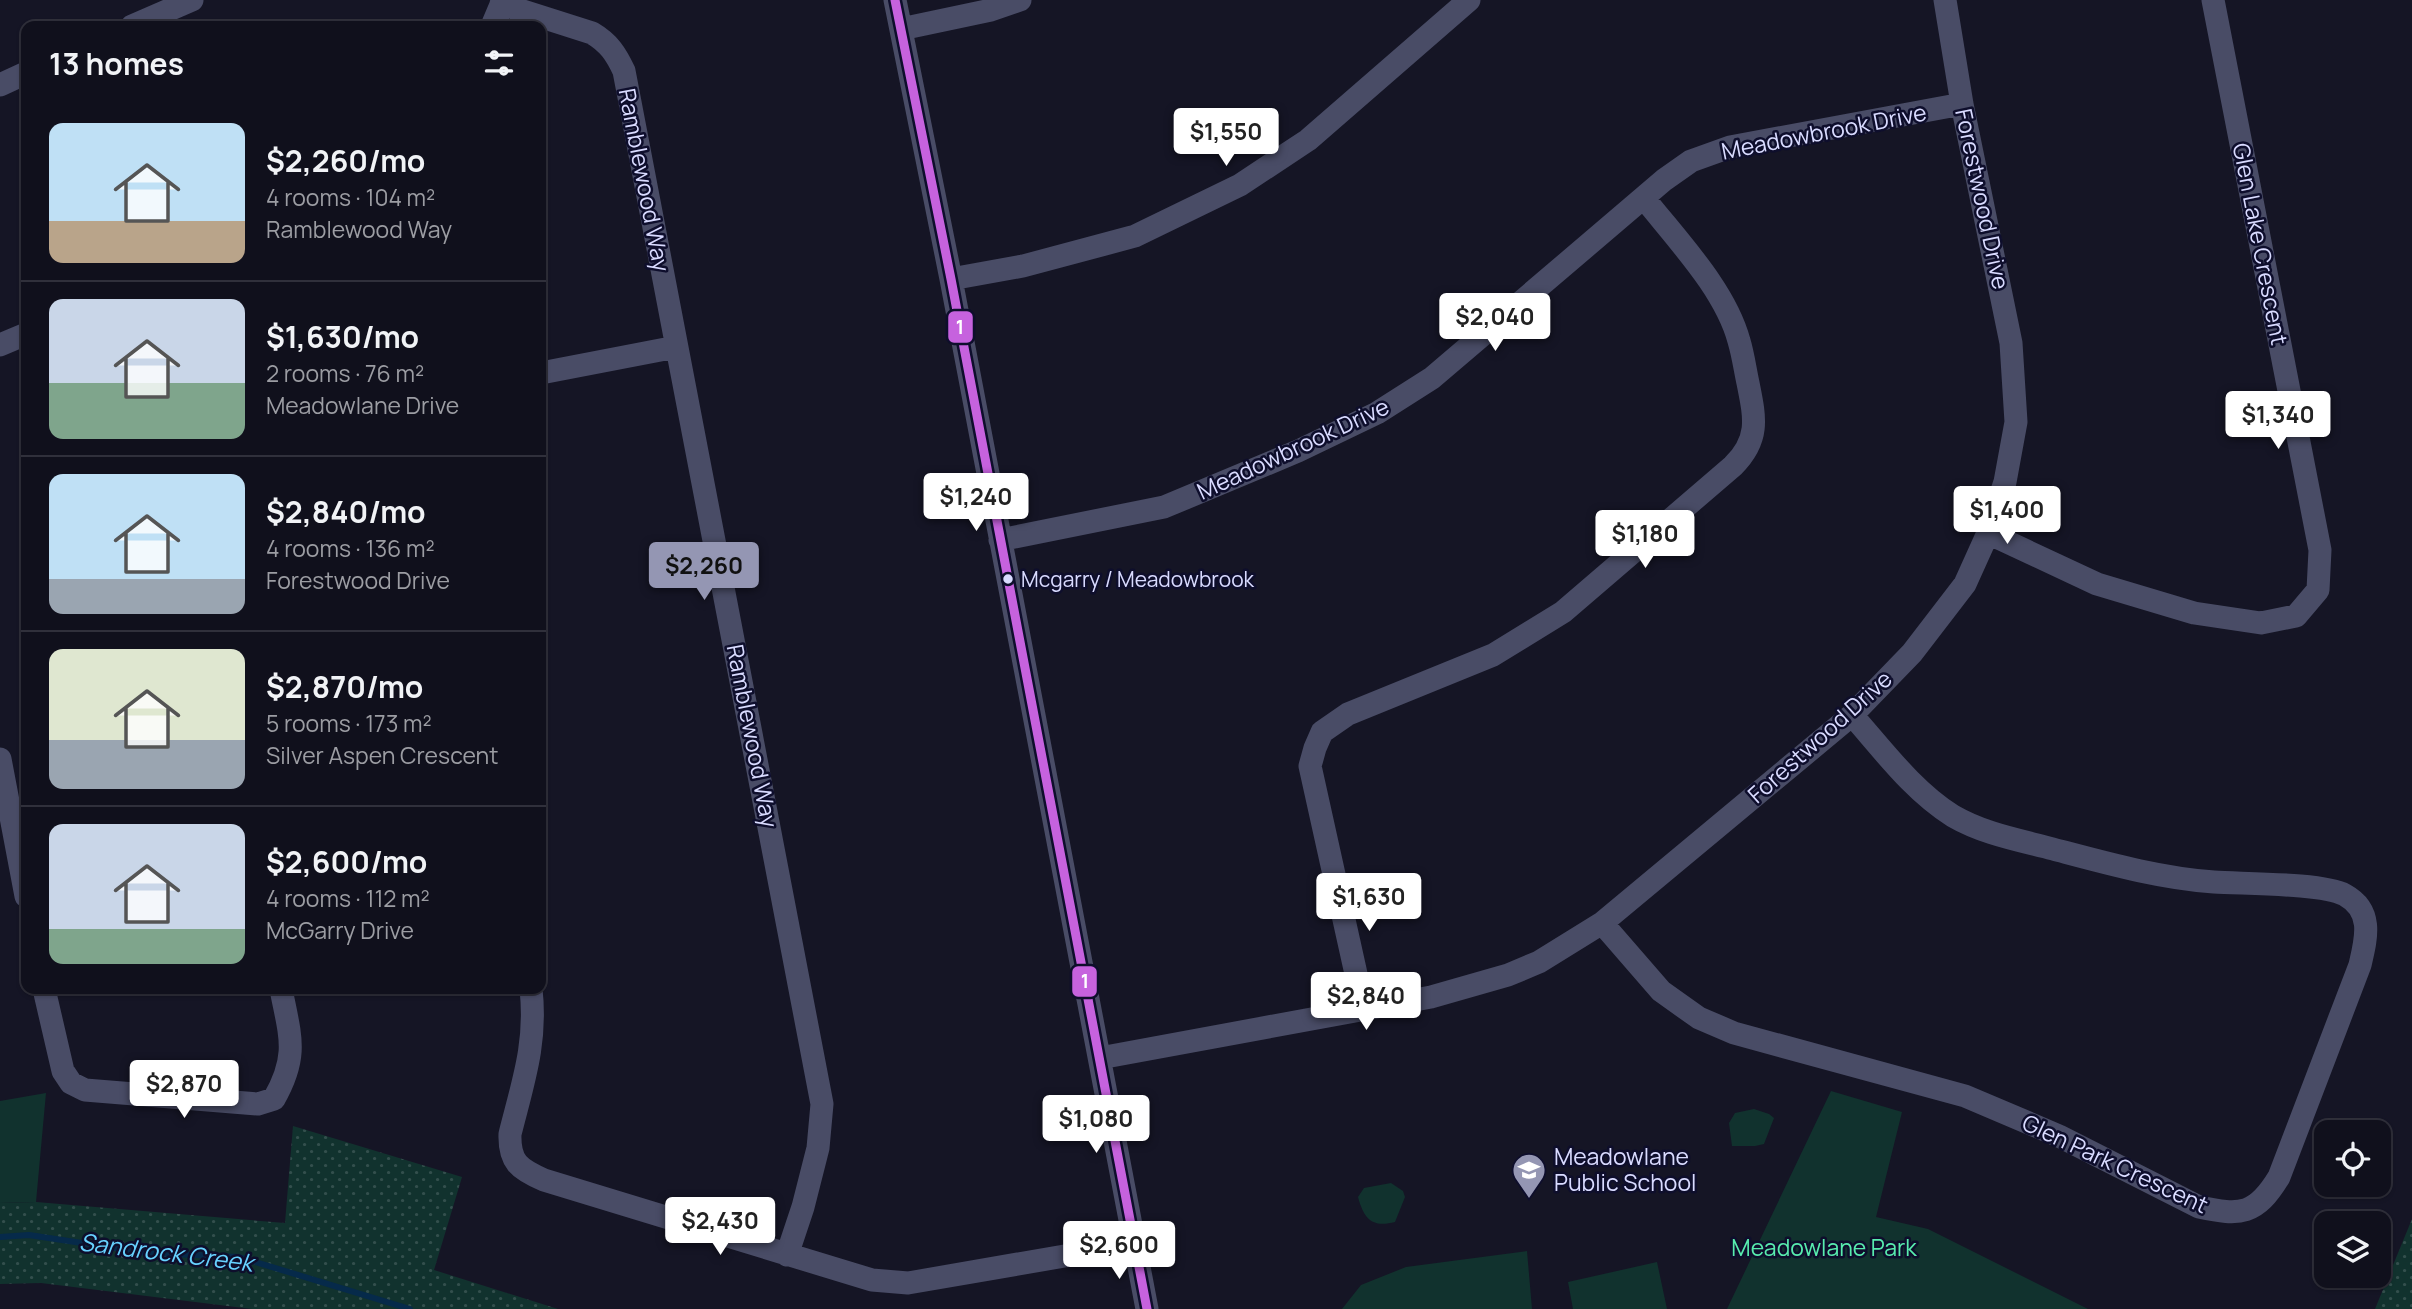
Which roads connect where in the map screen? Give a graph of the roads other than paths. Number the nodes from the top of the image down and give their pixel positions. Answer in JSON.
{"nodes":[{"id":1,"x":192,"y":0,"type":"edge"},
{"id":2,"x":895,"y":0,"type":"edge"},
{"id":3,"x":1020,"y":0,"type":"edge"},
{"id":4,"x":1469,"y":0,"type":"edge"},
{"id":5,"x":1945,"y":0,"type":"edge"},
{"id":6,"x":2213,"y":0,"type":"edge"},
{"id":7,"x":502,"y":2,"type":"edge"},
{"id":8,"x":144,"y":21,"type":"edge"},
{"id":9,"x":494,"y":21,"type":"edge"},
{"id":10,"x":901,"y":29,"type":"junction"},
{"id":11,"x":21,"y":75,"type":"edge"},
{"id":12,"x":0,"y":85,"type":"edge"},
{"id":13,"x":1962,"y":104,"type":"junction"},
{"id":14,"x":1644,"y":198,"type":"junction"},
{"id":15,"x":951,"y":279,"type":"junction"},
{"id":16,"x":21,"y":336,"type":"edge"},
{"id":17,"x":0,"y":345,"type":"edge"},
{"id":18,"x":677,"y":347,"type":"junction"},
{"id":19,"x":546,"y":372,"type":"edge"},
{"id":20,"x":1988,"y":533,"type":"junction"},
{"id":21,"x":1000,"y":540,"type":"junction"},
{"id":22,"x":1852,"y":715,"type":"junction"},
{"id":23,"x":0,"y":759,"type":"edge"},
{"id":24,"x":21,"y":870,"type":"edge"},
{"id":25,"x":1602,"y":923,"type":"junction"},
{"id":26,"x":45,"y":994,"type":"edge"},
{"id":27,"x":282,"y":994,"type":"edge"},
{"id":28,"x":532,"y":994,"type":"edge"},
{"id":29,"x":1364,"y":1010,"type":"junction"},
{"id":30,"x":1100,"y":1058,"type":"junction"},
{"id":31,"x":1135,"y":1244,"type":"junction"},
{"id":32,"x":787,"y":1255,"type":"junction"},
{"id":33,"x":1147,"y":1309,"type":"edge"}],
"edges":[{"from":1,"to":8,"type":"street"},
{"from":2,"to":10,"type":"street"},
{"from":3,"to":10,"type":"street"},
{"from":4,"to":15,"type":"street"},
{"from":5,"to":13,"type":"street","name":"Forestwood Drive"},
{"from":6,"to":20,"type":"street","name":"Glen Lake Crescent"},
{"from":7,"to":9,"type":"street"},
{"from":7,"to":18,"type":"street","name":"Ramblewood Way"},
{"from":10,"to":15,"type":"street"},
{"from":11,"to":12,"type":"street"},
{"from":13,"to":14,"type":"street","name":"Meadowbrook Drive"},
{"from":13,"to":20,"type":"street","name":"Forestwood Drive"},
{"from":14,"to":21,"type":"street","name":"Meadowbrook Drive"},
{"from":14,"to":29,"type":"street"},
{"from":15,"to":21,"type":"street"},
{"from":16,"to":17,"type":"street"},
{"from":18,"to":19,"type":"street"},
{"from":18,"to":32,"type":"street","name":"Ramblewood Way"},
{"from":20,"to":22,"type":"street","name":"Forestwood Drive"},
{"from":21,"to":30,"type":"street"},
{"from":22,"to":25,"type":"street","name":"Forestwood Drive"},
{"from":22,"to":25,"type":"street","name":"Glen Park Crescent"},
{"from":23,"to":24,"type":"street"},
{"from":25,"to":29,"type":"street","name":"Forestwood Drive"},
{"from":26,"to":27,"type":"street"},
{"from":28,"to":32,"type":"street"},
{"from":29,"to":30,"type":"street","name":"Forestwood Drive"},
{"from":30,"to":31,"type":"street"},
{"from":31,"to":32,"type":"street"},
{"from":31,"to":33,"type":"street"}]}
